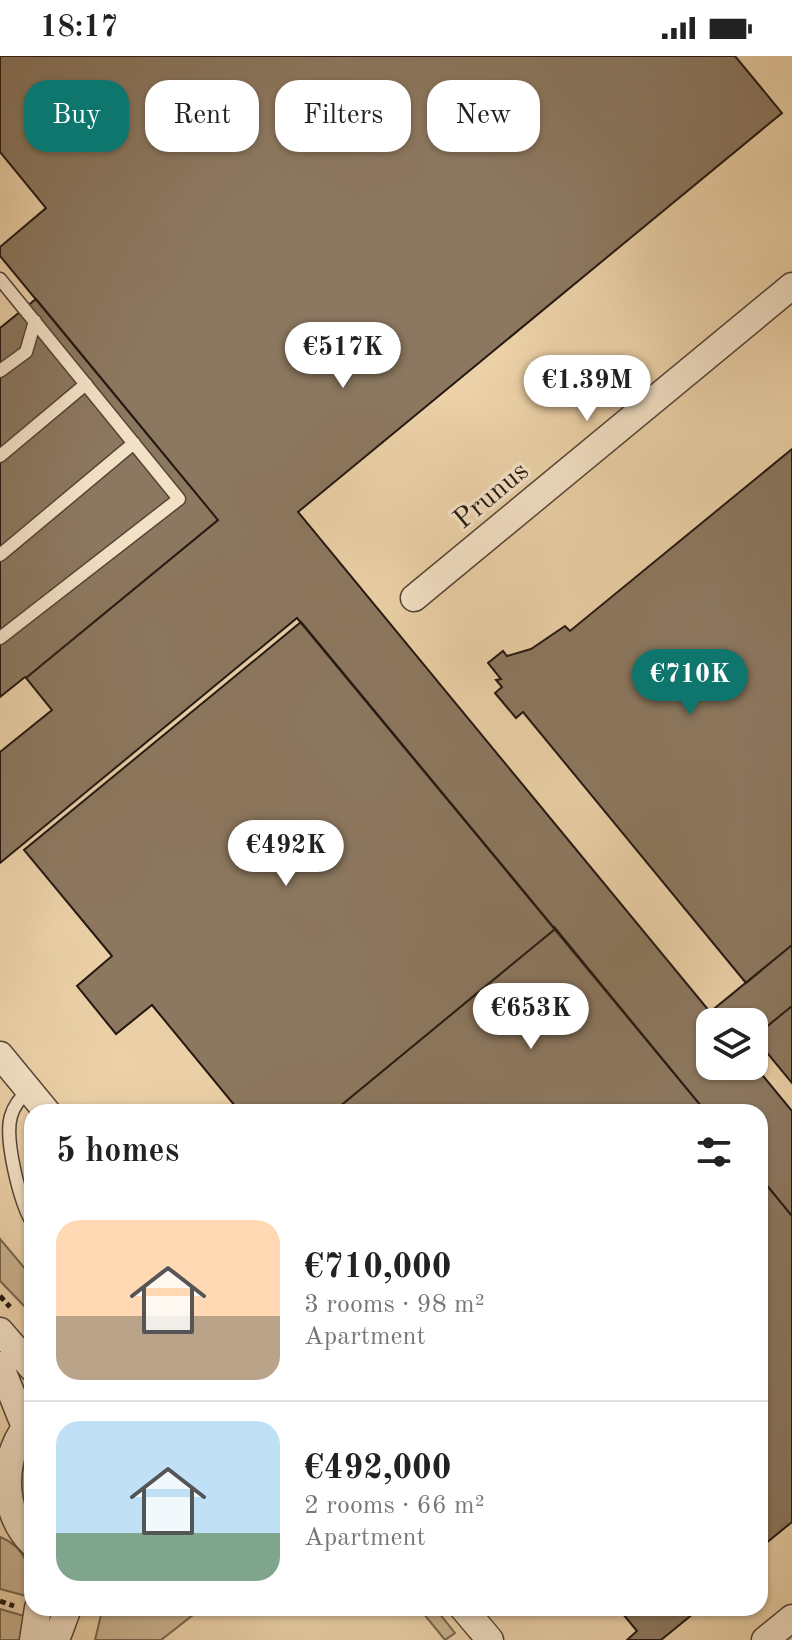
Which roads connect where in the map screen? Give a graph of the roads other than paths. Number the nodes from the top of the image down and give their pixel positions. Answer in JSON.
{"nodes":[{"id":1,"x":0,"y":279,"type":"edge"},
{"id":2,"x":792,"y":286,"type":"edge"},
{"id":3,"x":35,"y":321,"type":"junction"},
{"id":4,"x":0,"y":371,"type":"edge"},
{"id":5,"x":86,"y":384,"type":"junction"},
{"id":6,"x":134,"y":443,"type":"junction"},
{"id":7,"x":0,"y":456,"type":"edge"},
{"id":8,"x":0,"y":555,"type":"edge"},
{"id":9,"x":414,"y":598,"type":"dead end"},
{"id":10,"x":0,"y":638,"type":"edge"},
{"id":11,"x":0,"y":1055,"type":"edge"},
{"id":12,"x":28,"y":1090,"type":"junction"},
{"id":13,"x":40,"y":1104,"type":"edge"},
{"id":14,"x":24,"y":1200,"type":"edge"},
{"id":15,"x":0,"y":1331,"type":"edge"},
{"id":16,"x":24,"y":1359,"type":"edge"},
{"id":17,"x":0,"y":1365,"type":"edge"},
{"id":18,"x":24,"y":1414,"type":"edge"},
{"id":19,"x":24,"y":1432,"type":"edge"},
{"id":20,"x":3,"y":1478,"type":"edge"},
{"id":21,"x":7,"y":1521,"type":"edge"},
{"id":22,"x":24,"y":1536,"type":"edge"},
{"id":23,"x":37,"y":1616,"type":"edge"},
{"id":24,"x":65,"y":1616,"type":"edge"},
{"id":25,"x":470,"y":1616,"type":"edge"},
{"id":26,"x":792,"y":1618,"type":"edge"},
{"id":27,"x":33,"y":1640,"type":"edge"},
{"id":28,"x":56,"y":1640,"type":"edge"},
{"id":29,"x":490,"y":1640,"type":"edge"},
{"id":30,"x":765,"y":1640,"type":"edge"}],
"edges":[{"from":1,"to":3,"type":"lane"},
{"from":2,"to":9,"type":"street","name":"Prunus"},
{"from":3,"to":4,"type":"lane"},
{"from":3,"to":5,"type":"lane"},
{"from":5,"to":6,"type":"lane"},
{"from":5,"to":7,"type":"lane"},
{"from":6,"to":8,"type":"lane"},
{"from":6,"to":10,"type":"lane"},
{"from":11,"to":12,"type":"street"},
{"from":12,"to":13,"type":"street"},
{"from":12,"to":14,"type":"lane"},
{"from":15,"to":16,"type":"street"},
{"from":17,"to":18,"type":"street"},
{"from":19,"to":20,"type":"street"},
{"from":20,"to":21,"type":"street"},
{"from":21,"to":22,"type":"street"},
{"from":23,"to":27,"type":"street"},
{"from":24,"to":28,"type":"street"},
{"from":25,"to":29,"type":"street"},
{"from":26,"to":30,"type":"street"}]}
